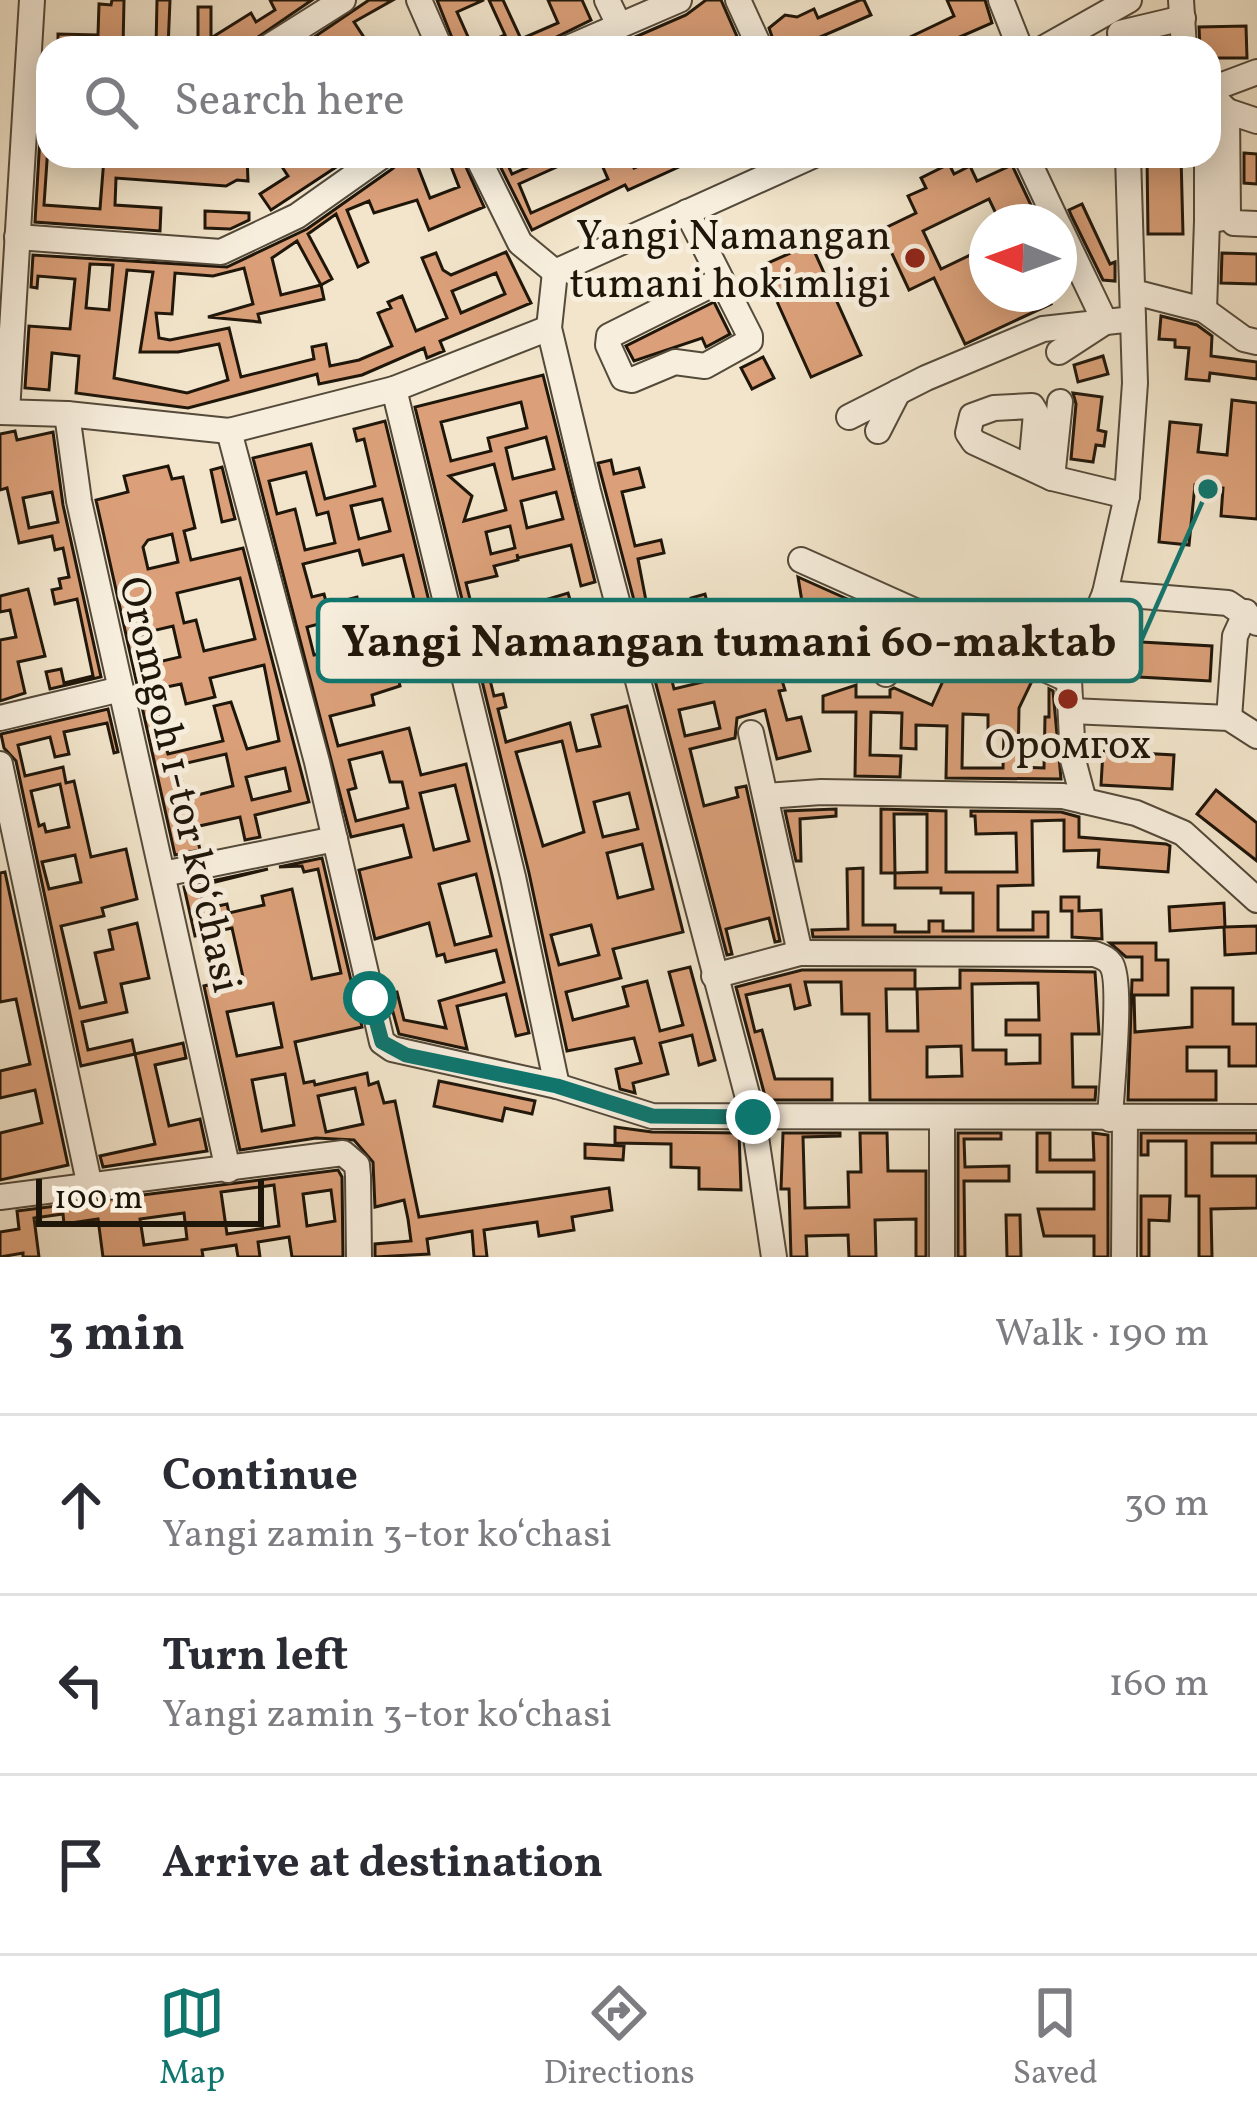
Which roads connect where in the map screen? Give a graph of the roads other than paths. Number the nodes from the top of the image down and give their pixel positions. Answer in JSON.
{"nodes":[{"id":1,"x":32,"y":0,"type":"edge"},
{"id":2,"x":343,"y":0,"type":"edge"},
{"id":3,"x":419,"y":0,"type":"edge"},
{"id":4,"x":607,"y":0,"type":"edge"},
{"id":5,"x":679,"y":0,"type":"edge"},
{"id":6,"x":738,"y":0,"type":"edge"},
{"id":7,"x":1001,"y":0,"type":"edge"},
{"id":8,"x":1182,"y":9,"type":"edge"},
{"id":9,"x":1121,"y":23,"type":"edge"},
{"id":10,"x":619,"y":25,"type":"junction"},
{"id":11,"x":36,"y":36,"type":"edge"},
{"id":12,"x":286,"y":36,"type":"edge"},
{"id":13,"x":435,"y":36,"type":"edge"},
{"id":14,"x":595,"y":36,"type":"edge"},
{"id":15,"x":754,"y":36,"type":"edge"},
{"id":16,"x":1015,"y":36,"type":"edge"},
{"id":17,"x":1081,"y":36,"type":"edge"},
{"id":18,"x":1257,"y":72,"type":"edge"},
{"id":19,"x":36,"y":84,"type":"edge"},
{"id":20,"x":1221,"y":94,"type":"edge"},
{"id":21,"x":1221,"y":101,"type":"edge"},
{"id":22,"x":1257,"y":121,"type":"edge"},
{"id":23,"x":365,"y":168,"type":"edge"},
{"id":24,"x":483,"y":168,"type":"edge"},
{"id":25,"x":784,"y":168,"type":"edge"},
{"id":26,"x":1032,"y":168,"type":"edge"},
{"id":27,"x":1129,"y":168,"type":"edge"},
{"id":28,"x":1209,"y":168,"type":"edge"},
{"id":29,"x":1217,"y":168,"type":"edge"},
{"id":30,"x":1049,"y":204,"type":"edge"},
{"id":31,"x":687,"y":212,"type":"junction"},
{"id":32,"x":1218,"y":219,"type":"junction"},
{"id":33,"x":1257,"y":224,"type":"edge"},
{"id":34,"x":17,"y":237,"type":"junction"},
{"id":35,"x":1077,"y":264,"type":"edge"},
{"id":36,"x":555,"y":272,"type":"junction"},
{"id":37,"x":721,"y":280,"type":"junction"},
{"id":38,"x":1134,"y":292,"type":"junction"},
{"id":39,"x":1204,"y":310,"type":"junction"},
{"id":40,"x":1133,"y":319,"type":"junction"},
{"id":41,"x":1105,"y":322,"type":"junction"},
{"id":42,"x":549,"y":328,"type":"junction"},
{"id":43,"x":1257,"y":342,"type":"edge"},
{"id":44,"x":1059,"y":352,"type":"dead end"},
{"id":45,"x":394,"y":389,"type":"junction"},
{"id":46,"x":898,"y":392,"type":"junction"},
{"id":47,"x":1060,"y":402,"type":"dead end"},
{"id":48,"x":4,"y":412,"type":"edge"},
{"id":49,"x":68,"y":413,"type":"junction"},
{"id":50,"x":849,"y":417,"type":"dead end"},
{"id":51,"x":878,"y":430,"type":"dead end"},
{"id":52,"x":229,"y":431,"type":"junction"},
{"id":53,"x":1127,"y":496,"type":"junction"},
{"id":54,"x":801,"y":560,"type":"dead end"},
{"id":55,"x":1105,"y":593,"type":"junction"},
{"id":56,"x":914,"y":611,"type":"junction"},
{"id":57,"x":1251,"y":617,"type":"edge"},
{"id":58,"x":886,"y":674,"type":"dead end"},
{"id":59,"x":1069,"y":680,"type":"junction"},
{"id":60,"x":121,"y":689,"type":"junction"},
{"id":61,"x":1071,"y":711,"type":"junction"},
{"id":62,"x":0,"y":718,"type":"edge"},
{"id":63,"x":1229,"y":718,"type":"junction"},
{"id":64,"x":751,"y":734,"type":"dead end"},
{"id":65,"x":1257,"y":736,"type":"edge"},
{"id":66,"x":0,"y":764,"type":"edge"},
{"id":67,"x":766,"y":796,"type":"junction"},
{"id":68,"x":1084,"y":801,"type":"junction"},
{"id":69,"x":335,"y":838,"type":"junction"},
{"id":70,"x":163,"y":874,"type":"junction"},
{"id":71,"x":1257,"y":900,"type":"edge"},
{"id":72,"x":800,"y":953,"type":"junction"},
{"id":73,"x":714,"y":976,"type":"junction"},
{"id":74,"x":557,"y":1086,"type":"junction"},
{"id":75,"x":753,"y":1117,"type":"junction"},
{"id":76,"x":942,"y":1117,"type":"junction"},
{"id":77,"x":1257,"y":1117,"type":"edge"},
{"id":78,"x":1117,"y":1119,"type":"junction"},
{"id":79,"x":228,"y":1170,"type":"junction"},
{"id":80,"x":90,"y":1187,"type":"junction"},
{"id":81,"x":0,"y":1197,"type":"edge"},
{"id":82,"x":358,"y":1257,"type":"edge"},
{"id":83,"x":774,"y":1257,"type":"edge"},
{"id":84,"x":942,"y":1257,"type":"edge"},
{"id":85,"x":1124,"y":1257,"type":"edge"}],
"edges":[{"from":1,"to":11,"type":"street"},
{"from":2,"to":12,"type":"street"},
{"from":3,"to":13,"type":"street"},
{"from":4,"to":10,"type":"street"},
{"from":5,"to":10,"type":"street"},
{"from":6,"to":15,"type":"street"},
{"from":7,"to":16,"type":"street"},
{"from":8,"to":9,"type":"street"},
{"from":9,"to":17,"type":"street"},
{"from":10,"to":14,"type":"street"},
{"from":18,"to":20,"type":"street"},
{"from":19,"to":34,"type":"street"},
{"from":21,"to":22,"type":"street"},
{"from":23,"to":34,"type":"street"},
{"from":24,"to":36,"type":"street"},
{"from":25,"to":31,"type":"street"},
{"from":26,"to":30,"type":"street"},
{"from":27,"to":38,"type":"street"},
{"from":28,"to":32,"type":"street"},
{"from":29,"to":32,"type":"street"},
{"from":31,"to":36,"type":"street"},
{"from":31,"to":37,"type":"street"},
{"from":32,"to":33,"type":"street"},
{"from":32,"to":39,"type":"street"},
{"from":34,"to":48,"type":"street"},
{"from":35,"to":41,"type":"street"},
{"from":36,"to":42,"type":"street"},
{"from":37,"to":37,"type":"street"},
{"from":38,"to":39,"type":"street"},
{"from":38,"to":40,"type":"street"},
{"from":39,"to":43,"type":"street"},
{"from":40,"to":41,"type":"street"},
{"from":40,"to":53,"type":"street"},
{"from":41,"to":44,"type":"street"},
{"from":41,"to":46,"type":"street"},
{"from":42,"to":45,"type":"street"},
{"from":42,"to":73,"type":"street"},
{"from":45,"to":52,"type":"street"},
{"from":45,"to":74,"type":"street"},
{"from":46,"to":50,"type":"street"},
{"from":46,"to":51,"type":"street"},
{"from":47,"to":53,"type":"street"},
{"from":48,"to":49,"type":"street"},
{"from":49,"to":52,"type":"street"},
{"from":49,"to":60,"type":"street","name":"Oromgoh 1-tor koʻchasi"},
{"from":52,"to":69,"type":"street"},
{"from":53,"to":55,"type":"street"},
{"from":54,"to":56,"type":"street"},
{"from":55,"to":57,"type":"street"},
{"from":55,"to":59,"type":"street"},
{"from":56,"to":58,"type":"street"},
{"from":56,"to":59,"type":"street"},
{"from":57,"to":63,"type":"street"},
{"from":59,"to":61,"type":"street"},
{"from":60,"to":62,"type":"street"},
{"from":60,"to":70,"type":"street","name":"Oromgoh 1-tor koʻchasi"},
{"from":61,"to":63,"type":"street"},
{"from":61,"to":68,"type":"street"},
{"from":63,"to":65,"type":"street"},
{"from":64,"to":67,"type":"street"},
{"from":66,"to":80,"type":"street"},
{"from":67,"to":68,"type":"street"},
{"from":67,"to":72,"type":"street"},
{"from":68,"to":71,"type":"street"},
{"from":69,"to":70,"type":"street"},
{"from":69,"to":74,"type":"street"},
{"from":70,"to":79,"type":"street","name":"Oromgoh 1-tor koʻchasi"},
{"from":72,"to":73,"type":"street"},
{"from":72,"to":78,"type":"street"},
{"from":73,"to":75,"type":"street"},
{"from":74,"to":75,"type":"street"},
{"from":75,"to":76,"type":"street"},
{"from":75,"to":83,"type":"street"},
{"from":76,"to":78,"type":"street"},
{"from":76,"to":84,"type":"street"},
{"from":77,"to":78,"type":"street"},
{"from":78,"to":85,"type":"street"},
{"from":79,"to":80,"type":"street"},
{"from":79,"to":82,"type":"street"},
{"from":80,"to":81,"type":"street"}]}
